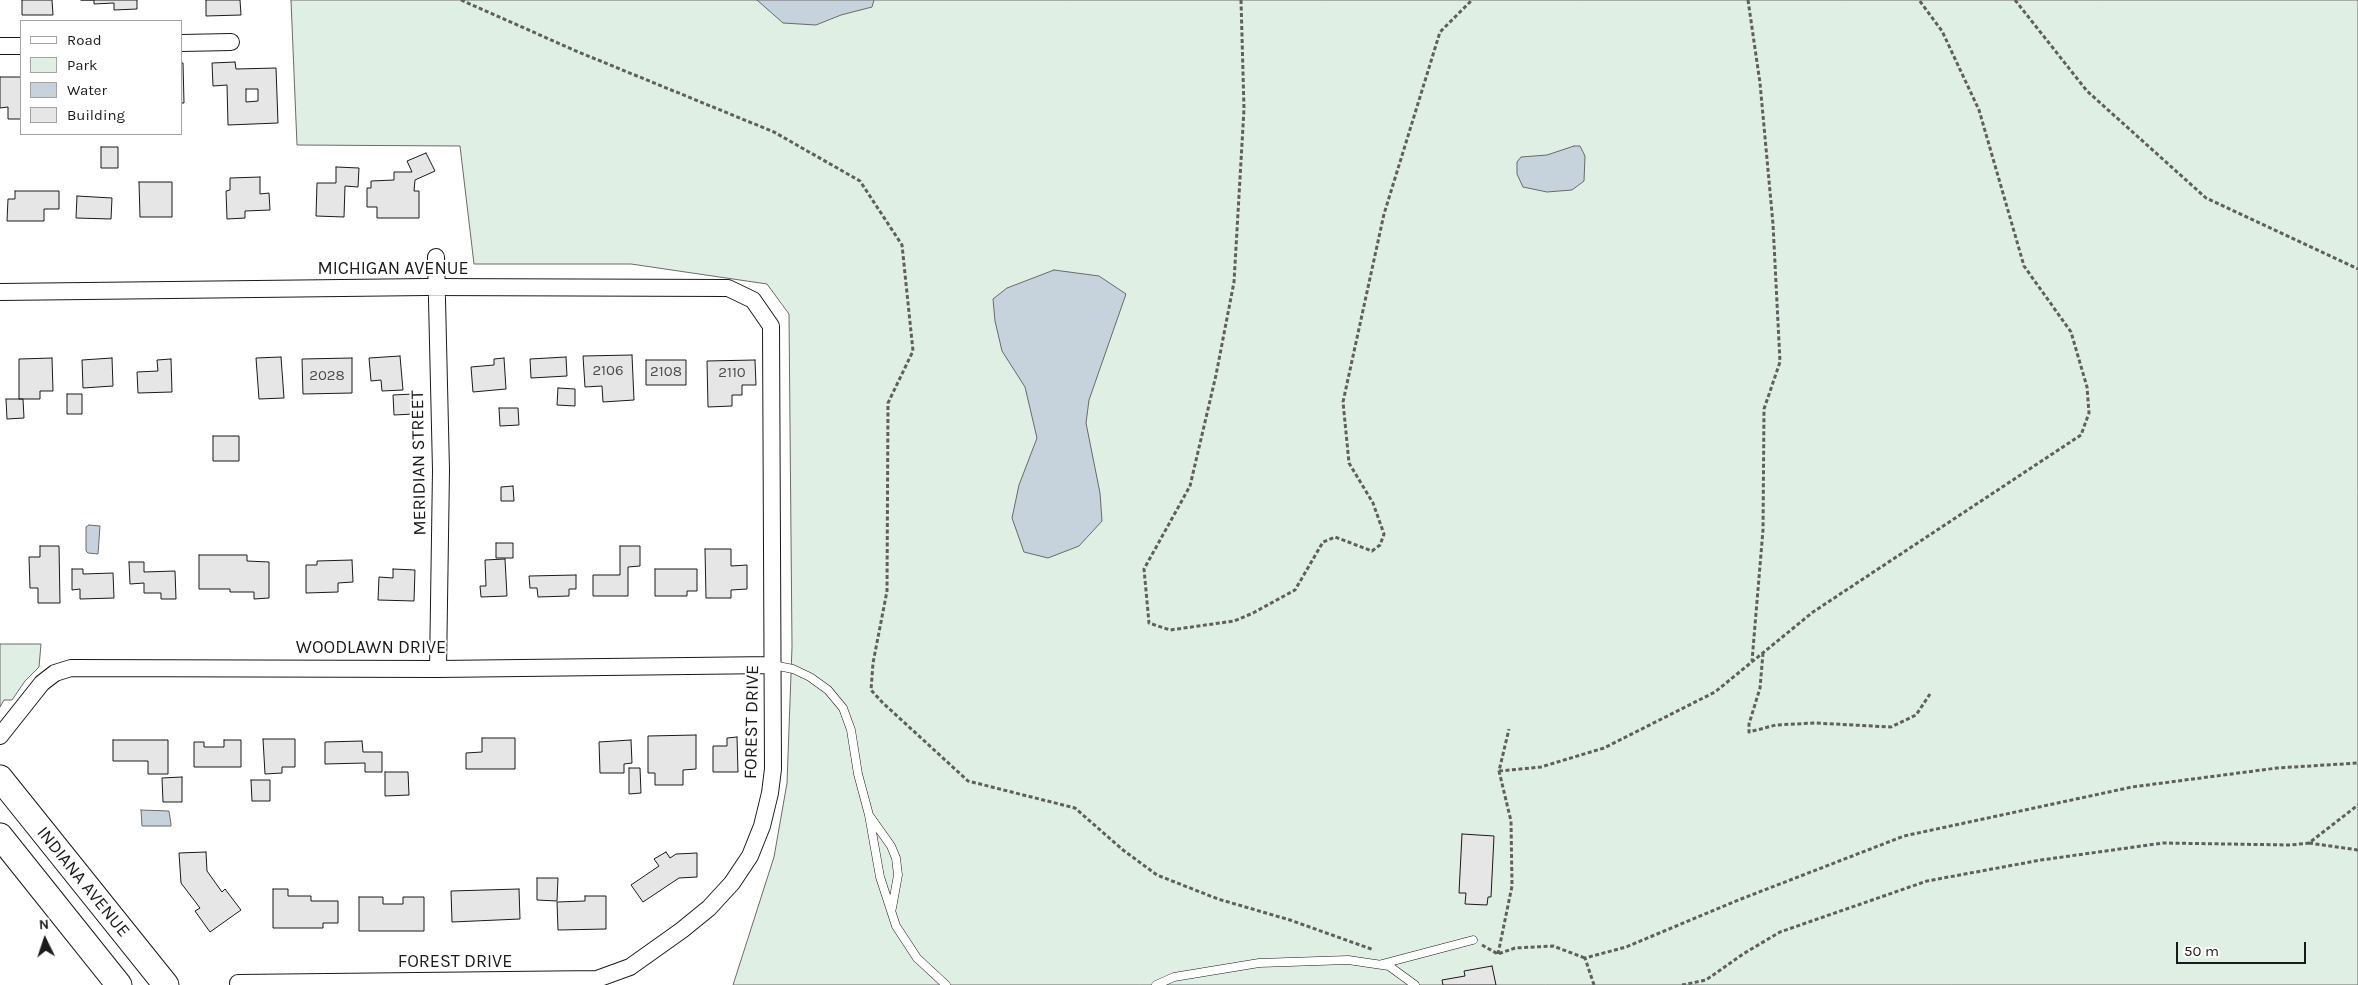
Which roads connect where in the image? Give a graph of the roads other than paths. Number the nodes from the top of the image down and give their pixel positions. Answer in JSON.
{"nodes":[{"id":1,"x":231,"y":42,"type":"dead end"},
{"id":2,"x":182,"y":43,"type":"edge"},
{"id":3,"x":0,"y":46,"type":"edge"},
{"id":4,"x":20,"y":46,"type":"edge"},
{"id":5,"x":436,"y":257,"type":"dead end"},
{"id":6,"x":436,"y":288,"type":"junction"},
{"id":7,"x":0,"y":292,"type":"edge"},
{"id":8,"x":771,"y":326,"type":"joint"},
{"id":9,"x":772,"y":665,"type":"junction"},
{"id":10,"x":438,"y":669,"type":"junction"},
{"id":11,"x":0,"y":736,"type":"edge"},
{"id":12,"x":0,"y":778,"type":"edge"},
{"id":13,"x":869,"y":815,"type":"junction"},
{"id":14,"x":0,"y":836,"type":"edge"},
{"id":15,"x":892,"y":910,"type":"junction"},
{"id":16,"x":1474,"y":940,"type":"road end"},
{"id":17,"x":1380,"y":965,"type":"junction"},
{"id":18,"x":238,"y":983,"type":"dead end"},
{"id":19,"x":119,"y":985,"type":"edge"},
{"id":20,"x":166,"y":985,"type":"edge"},
{"id":21,"x":946,"y":985,"type":"edge"},
{"id":22,"x":1156,"y":985,"type":"edge"},
{"id":23,"x":1415,"y":985,"type":"edge"}],
"edges":[{"from":1,"to":2,"type":"street"},
{"from":3,"to":4,"type":"street"},
{"from":5,"to":6,"type":"street","name":"MERIDIAN STREET"},
{"from":6,"to":7,"type":"street","name":"MICHIGAN AVENUE"},
{"from":6,"to":8,"type":"street","name":"MICHIGAN AVENUE"},
{"from":6,"to":10,"type":"street","name":"MERIDIAN STREET"},
{"from":8,"to":9,"type":"street","name":"FOREST DRIVE"},
{"from":9,"to":10,"type":"street","name":"WOODLAWN DRIVE"},
{"from":9,"to":13,"type":"lane"},
{"from":9,"to":18,"type":"street","name":"FOREST DRIVE"},
{"from":10,"to":11,"type":"street","name":"WOODLAWN DRIVE"},
{"from":12,"to":20,"type":"main road","name":"INDIANA AVENUE"},
{"from":13,"to":15,"type":"lane"},
{"from":13,"to":15,"type":"lane"},
{"from":14,"to":19,"type":"main road","name":"INDIANA AVENUE"},
{"from":15,"to":21,"type":"lane"},
{"from":16,"to":17,"type":"lane"},
{"from":17,"to":22,"type":"lane"},
{"from":17,"to":23,"type":"lane"}]}
